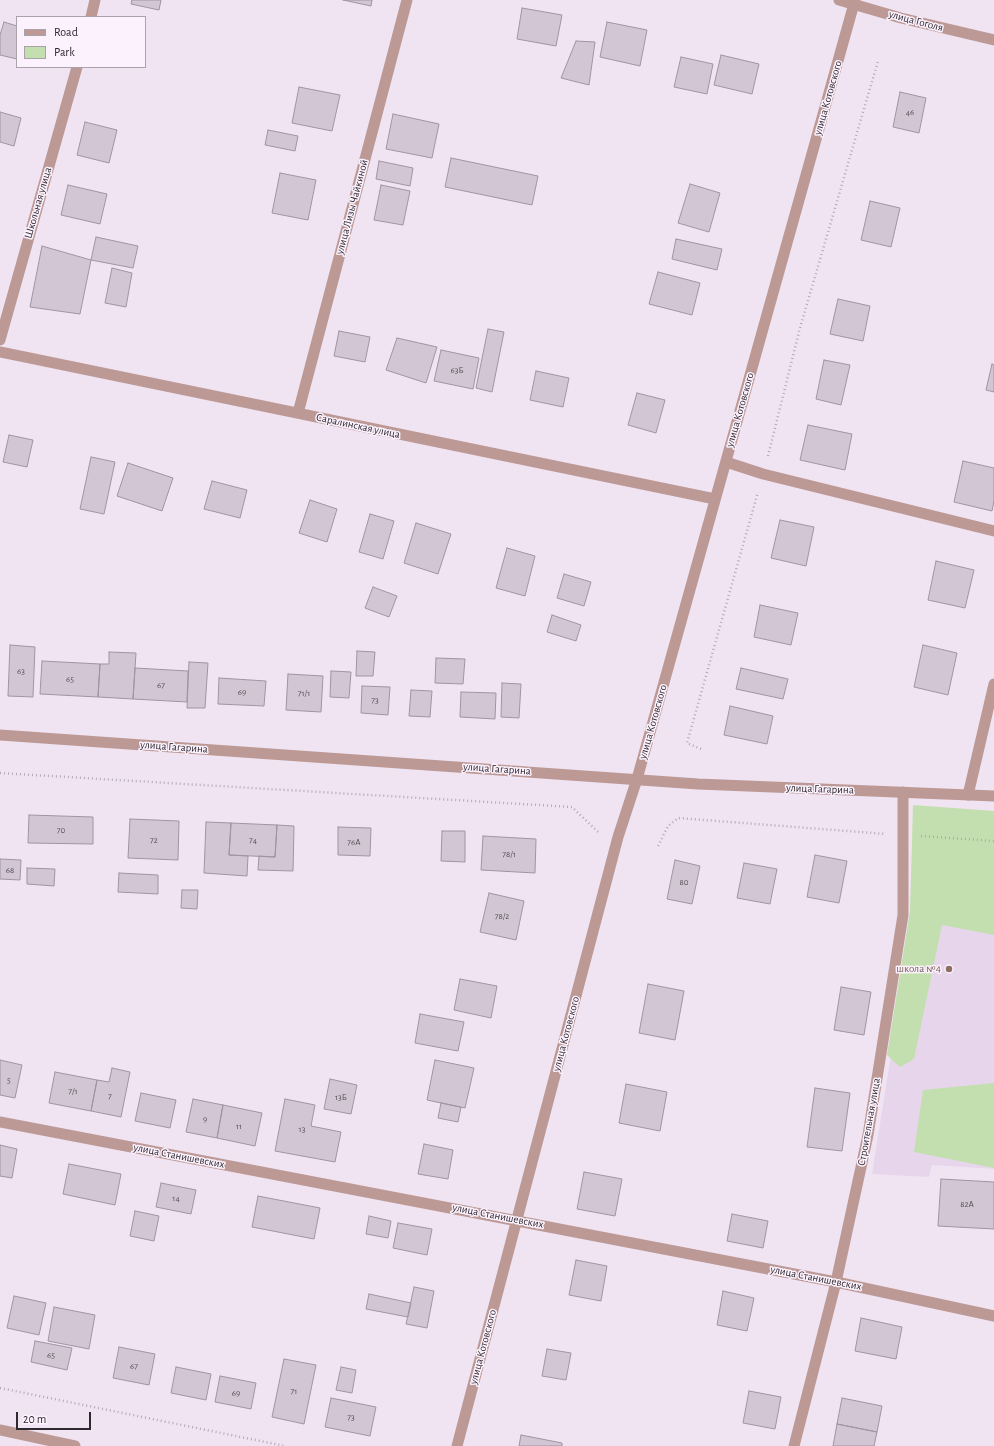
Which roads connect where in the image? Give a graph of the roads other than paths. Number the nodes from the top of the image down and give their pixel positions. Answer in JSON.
{"nodes":[{"id":1,"x":96,"y":0,"type":"edge"},
{"id":2,"x":407,"y":0,"type":"edge"},
{"id":3,"x":839,"y":0,"type":"edge"},
{"id":4,"x":854,"y":2,"type":"edge"},
{"id":5,"x":91,"y":16,"type":"edge"},
{"id":6,"x":994,"y":40,"type":"edge"},
{"id":7,"x":77,"y":68,"type":"edge"},
{"id":8,"x":0,"y":340,"type":"edge"},
{"id":9,"x":0,"y":352,"type":"edge"},
{"id":10,"x":298,"y":413,"type":"junction"},
{"id":11,"x":726,"y":462,"type":"junction"},
{"id":12,"x":715,"y":499,"type":"junction"},
{"id":13,"x":994,"y":531,"type":"edge"},
{"id":14,"x":994,"y":684,"type":"edge"},
{"id":15,"x":0,"y":735,"type":"edge"},
{"id":16,"x":637,"y":779,"type":"junction"},
{"id":17,"x":902,"y":792,"type":"junction"},
{"id":18,"x":968,"y":795,"type":"junction"},
{"id":19,"x":994,"y":796,"type":"edge"},
{"id":20,"x":0,"y":1122,"type":"edge"},
{"id":21,"x":516,"y":1220,"type":"junction"},
{"id":22,"x":836,"y":1282,"type":"junction"},
{"id":23,"x":994,"y":1316,"type":"edge"},
{"id":24,"x":0,"y":1430,"type":"edge"},
{"id":25,"x":75,"y":1446,"type":"edge"},
{"id":26,"x":457,"y":1446,"type":"edge"},
{"id":27,"x":794,"y":1446,"type":"edge"}],
"edges":[{"from":1,"to":5,"type":"street"},
{"from":2,"to":10,"type":"street","name":"улица Лизы Чайкиной"},
{"from":3,"to":4,"type":"street","name":"улица Гоголя"},
{"from":4,"to":6,"type":"street","name":"улица Гоголя"},
{"from":4,"to":11,"type":"street","name":"улица Котовского"},
{"from":7,"to":8,"type":"street","name":"Школьная улица"},
{"from":9,"to":10,"type":"street","name":"Саралинская улица"},
{"from":10,"to":12,"type":"street","name":"Саралинская улица"},
{"from":11,"to":12,"type":"street","name":"улица Котовского"},
{"from":11,"to":13,"type":"street"},
{"from":12,"to":16,"type":"street","name":"улица Котовского"},
{"from":14,"to":18,"type":"street"},
{"from":15,"to":16,"type":"street","name":"улица Гагарина"},
{"from":16,"to":17,"type":"street","name":"улица Гагарина"},
{"from":16,"to":21,"type":"street","name":"улица Котовского"},
{"from":17,"to":18,"type":"street","name":"улица Гагарина"},
{"from":17,"to":22,"type":"street","name":"Строительная улица"},
{"from":18,"to":19,"type":"street","name":"улица Гагарина"},
{"from":20,"to":21,"type":"street","name":"улица Станишевских"},
{"from":21,"to":22,"type":"street","name":"улица Станишевских"},
{"from":21,"to":26,"type":"street","name":"улица Котовского"},
{"from":22,"to":23,"type":"street","name":"улица Станишевских"},
{"from":22,"to":27,"type":"street","name":"Строительная улица"},
{"from":24,"to":25,"type":"street"}]}
